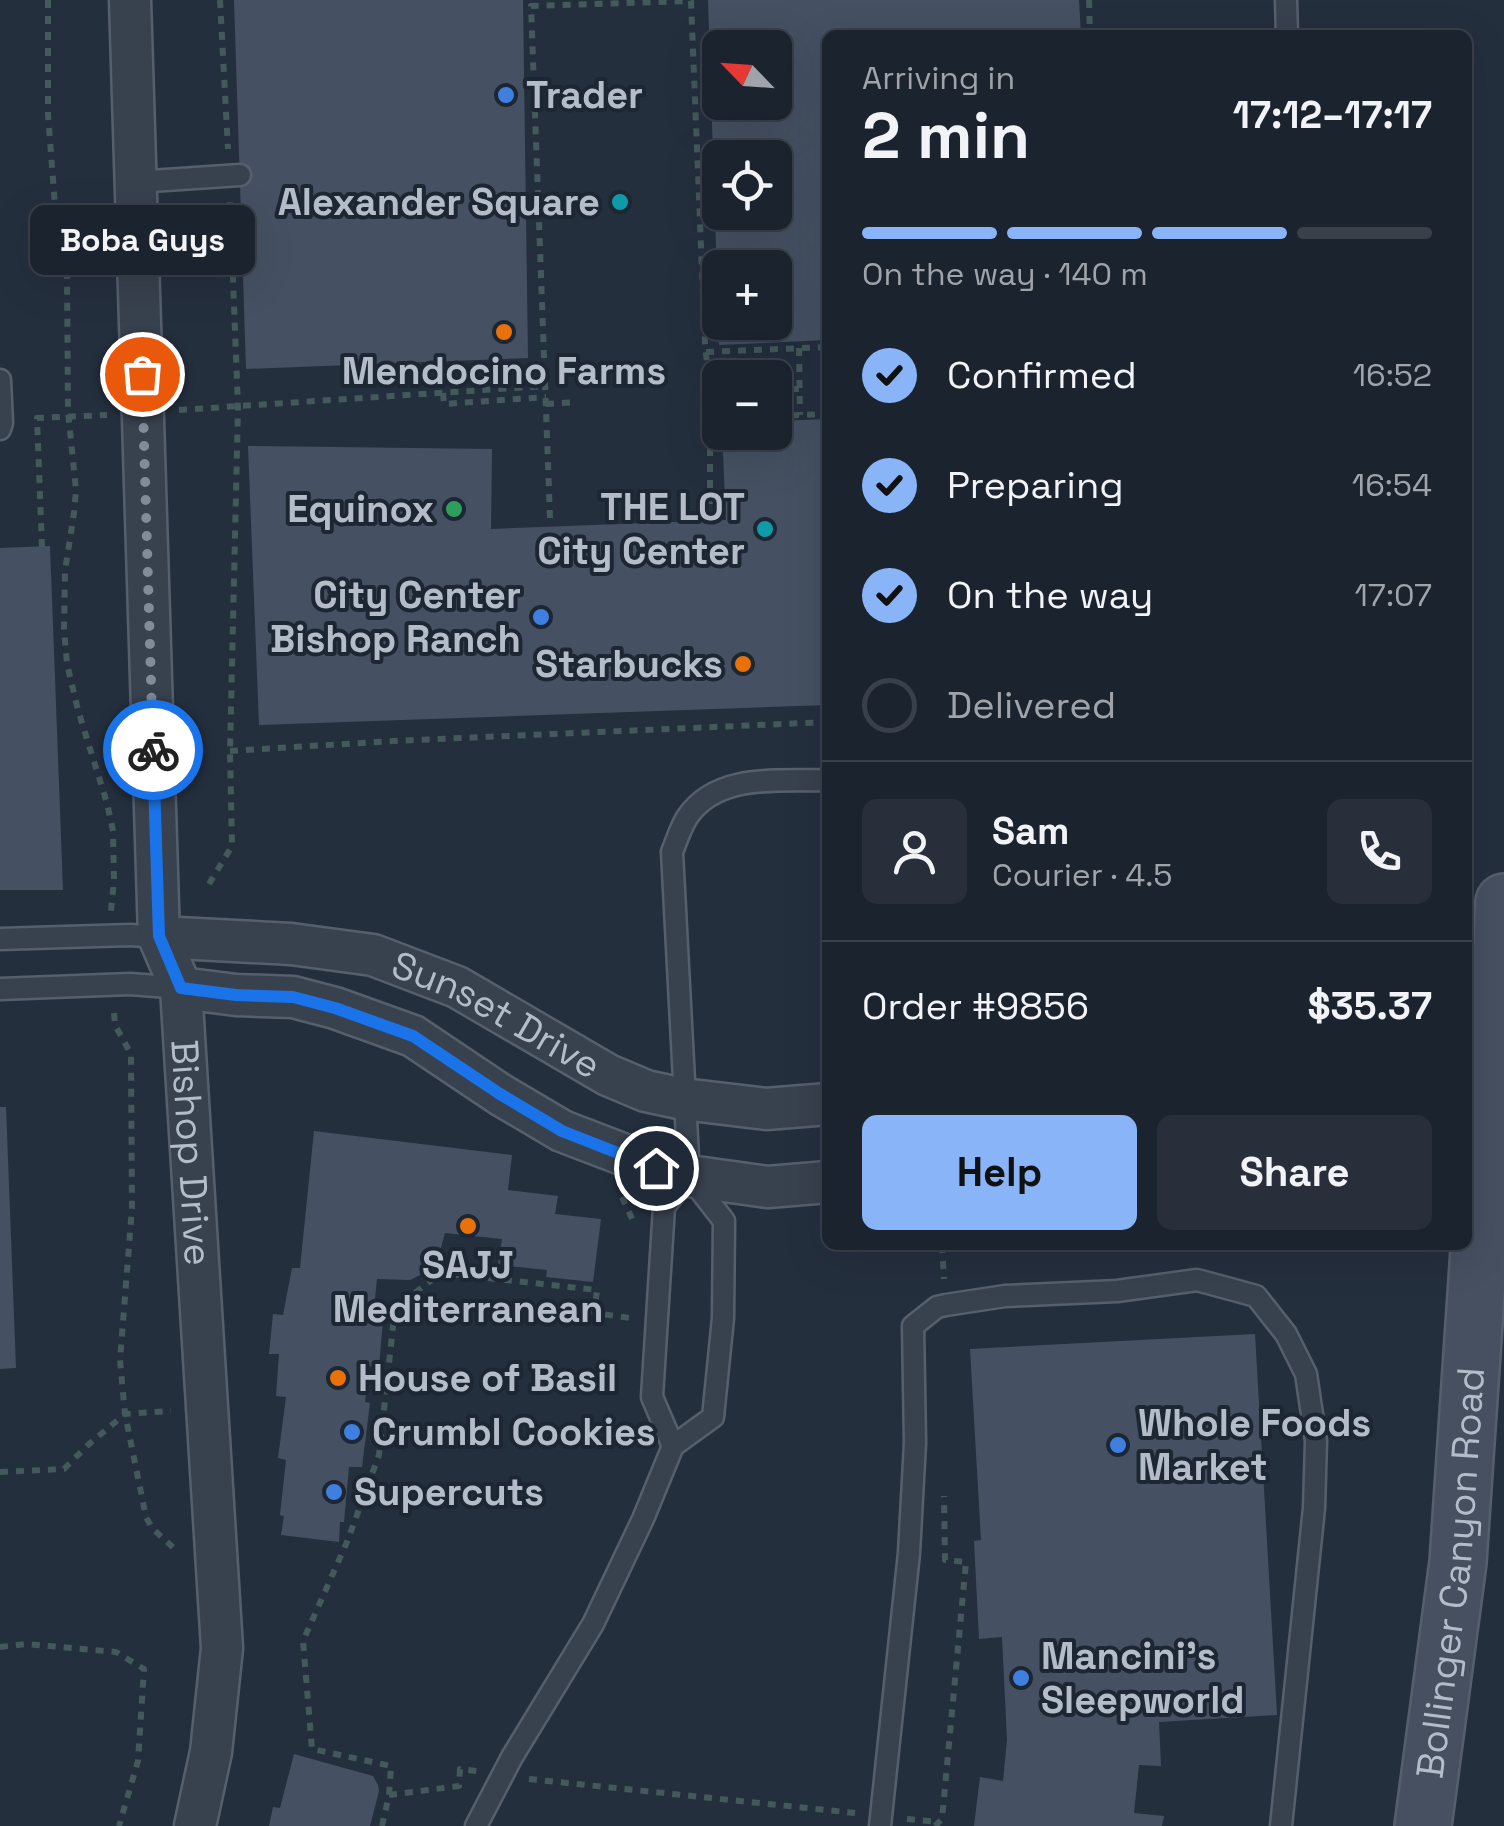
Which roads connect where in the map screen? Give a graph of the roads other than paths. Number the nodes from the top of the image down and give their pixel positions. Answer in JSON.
{"nodes":[{"id":1,"x":130,"y":0,"type":"edge"},
{"id":2,"x":1286,"y":0,"type":"edge"},
{"id":3,"x":1287,"y":30,"type":"edge"},
{"id":4,"x":234,"y":176,"type":"road end"},
{"id":5,"x":136,"y":182,"type":"junction"},
{"id":6,"x":0,"y":384,"type":"edge"},
{"id":7,"x":0,"y":429,"type":"edge"},
{"id":8,"x":822,"y":780,"type":"edge"},
{"id":9,"x":1504,"y":902,"type":"edge"},
{"id":10,"x":159,"y":936,"type":"junction"},
{"id":11,"x":0,"y":940,"type":"edge"},
{"id":12,"x":0,"y":988,"type":"edge"},
{"id":13,"x":181,"y":988,"type":"junction"},
{"id":14,"x":1490,"y":1039,"type":"edge"},
{"id":15,"x":683,"y":1098,"type":"junction"},
{"id":16,"x":822,"y":1104,"type":"edge"},
{"id":17,"x":1488,"y":1113,"type":"edge"},
{"id":18,"x":689,"y":1176,"type":"junction"},
{"id":19,"x":822,"y":1182,"type":"edge"},
{"id":20,"x":1474,"y":1215,"type":"edge"},
{"id":21,"x":672,"y":1446,"type":"junction"},
{"id":22,"x":881,"y":1821,"type":"edge"},
{"id":23,"x":195,"y":1826,"type":"edge"},
{"id":24,"x":476,"y":1826,"type":"edge"},
{"id":25,"x":1281,"y":1826,"type":"edge"},
{"id":26,"x":1423,"y":1826,"type":"edge"}],
"edges":[{"from":1,"to":5,"type":"street","name":"Bishop Drive"},
{"from":2,"to":3,"type":"lane"},
{"from":4,"to":5,"type":"lane"},
{"from":5,"to":10,"type":"street","name":"Bishop Drive"},
{"from":6,"to":7,"type":"lane"},
{"from":8,"to":15,"type":"lane"},
{"from":9,"to":14,"type":"main road","name":"Bollinger Canyon Road"},
{"from":10,"to":11,"type":"lane"},
{"from":10,"to":13,"type":"street","name":"Bishop Drive"},
{"from":10,"to":15,"type":"street","name":"Sunset Drive"},
{"from":12,"to":13,"type":"lane"},
{"from":13,"to":18,"type":"street","name":"Sunset Drive"},
{"from":13,"to":23,"type":"street","name":"Bishop Drive"},
{"from":14,"to":17,"type":"main road","name":"Bollinger Canyon Road"},
{"from":15,"to":16,"type":"street","name":"Sunset Drive"},
{"from":15,"to":18,"type":"lane"},
{"from":17,"to":20,"type":"main road","name":"Bollinger Canyon Road"},
{"from":18,"to":19,"type":"street","name":"Sunset Drive"},
{"from":18,"to":21,"type":"lane"},
{"from":18,"to":21,"type":"lane"},
{"from":20,"to":26,"type":"main road","name":"Bollinger Canyon Road"},
{"from":21,"to":24,"type":"lane"},
{"from":22,"to":25,"type":"lane"}]}
